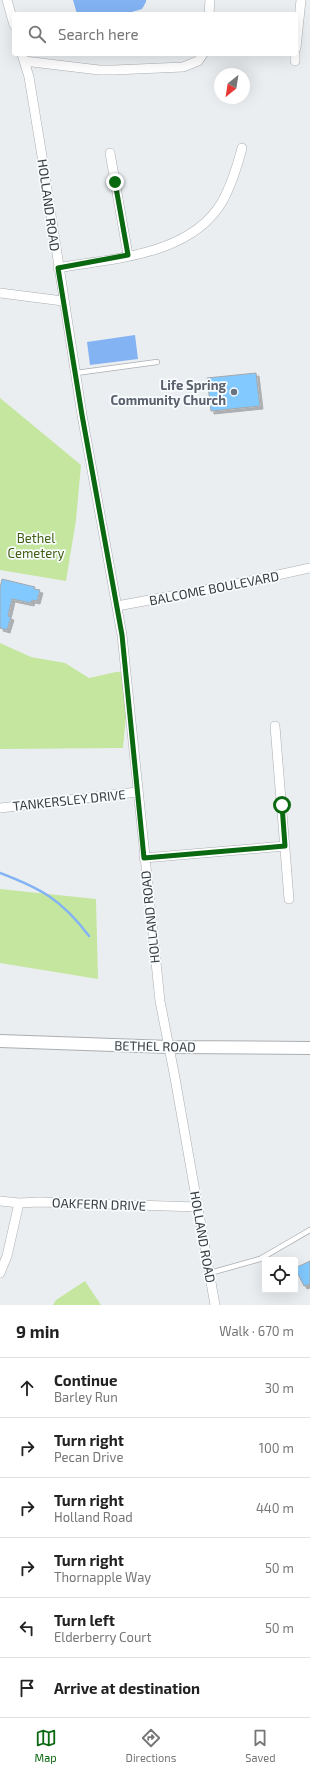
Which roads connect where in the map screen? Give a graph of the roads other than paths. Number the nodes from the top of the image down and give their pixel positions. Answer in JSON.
{"nodes":[{"id":1,"x":7,"y":0,"type":"edge"},
{"id":2,"x":210,"y":0,"type":"edge"},
{"id":3,"x":301,"y":0,"type":"edge"},
{"id":4,"x":209,"y":12,"type":"edge"},
{"id":5,"x":12,"y":18,"type":"edge"},
{"id":6,"x":298,"y":29,"type":"edge"},
{"id":7,"x":202,"y":56,"type":"edge"},
{"id":8,"x":23,"y":58,"type":"edge"},
{"id":9,"x":242,"y":148,"type":"dead end"},
{"id":10,"x":110,"y":153,"type":"dead end"},
{"id":11,"x":128,"y":255,"type":"junction"},
{"id":12,"x":58,"y":268,"type":"junction"},
{"id":13,"x":0,"y":292,"type":"edge"},
{"id":14,"x":64,"y":301,"type":"junction"},
{"id":15,"x":157,"y":362,"type":"dead end"},
{"id":16,"x":76,"y":373,"type":"junction"},
{"id":17,"x":310,"y":568,"type":"edge"},
{"id":18,"x":117,"y":606,"type":"junction"},
{"id":19,"x":275,"y":726,"type":"dead end"},
{"id":20,"x":137,"y":792,"type":"junction"},
{"id":21,"x":0,"y":808,"type":"edge"},
{"id":22,"x":285,"y":846,"type":"junction"},
{"id":23,"x":144,"y":858,"type":"junction"},
{"id":24,"x":289,"y":899,"type":"dead end"},
{"id":25,"x":0,"y":1041,"type":"edge"},
{"id":26,"x":169,"y":1047,"type":"junction"},
{"id":27,"x":310,"y":1048,"type":"edge"},
{"id":28,"x":0,"y":1201,"type":"edge"},
{"id":29,"x":19,"y":1203,"type":"junction"},
{"id":30,"x":198,"y":1207,"type":"junction"},
{"id":31,"x":310,"y":1230,"type":"edge"},
{"id":32,"x":0,"y":1272,"type":"edge"},
{"id":33,"x":210,"y":1273,"type":"junction"},
{"id":34,"x":215,"y":1305,"type":"edge"}],
"edges":[{"from":1,"to":5,"type":"street"},
{"from":2,"to":4,"type":"street"},
{"from":3,"to":6,"type":"street"},
{"from":7,"to":8,"type":"street"},
{"from":8,"to":12,"type":"street","name":"HOLLAND ROAD"},
{"from":9,"to":11,"type":"street"},
{"from":10,"to":11,"type":"street"},
{"from":11,"to":12,"type":"street"},
{"from":12,"to":14,"type":"street","name":"HOLLAND ROAD"},
{"from":13,"to":14,"type":"street"},
{"from":14,"to":16,"type":"street","name":"HOLLAND ROAD"},
{"from":15,"to":16,"type":"lane"},
{"from":16,"to":18,"type":"street","name":"HOLLAND ROAD"},
{"from":17,"to":18,"type":"street","name":"BALCOME BOULEVARD"},
{"from":18,"to":20,"type":"street","name":"HOLLAND ROAD"},
{"from":19,"to":22,"type":"street"},
{"from":20,"to":21,"type":"street","name":"TANKERSLEY DRIVE"},
{"from":20,"to":23,"type":"street","name":"HOLLAND ROAD"},
{"from":22,"to":23,"type":"street"},
{"from":22,"to":24,"type":"street"},
{"from":23,"to":26,"type":"street","name":"HOLLAND ROAD"},
{"from":25,"to":26,"type":"street","name":"BETHEL ROAD"},
{"from":26,"to":27,"type":"street","name":"BETHEL ROAD"},
{"from":26,"to":30,"type":"street","name":"HOLLAND ROAD"},
{"from":28,"to":29,"type":"street","name":"OAKFERN DRIVE"},
{"from":29,"to":30,"type":"street","name":"OAKFERN DRIVE"},
{"from":29,"to":32,"type":"street"},
{"from":30,"to":33,"type":"street","name":"HOLLAND ROAD"},
{"from":31,"to":33,"type":"lane"},
{"from":33,"to":34,"type":"street","name":"HOLLAND ROAD"}]}
